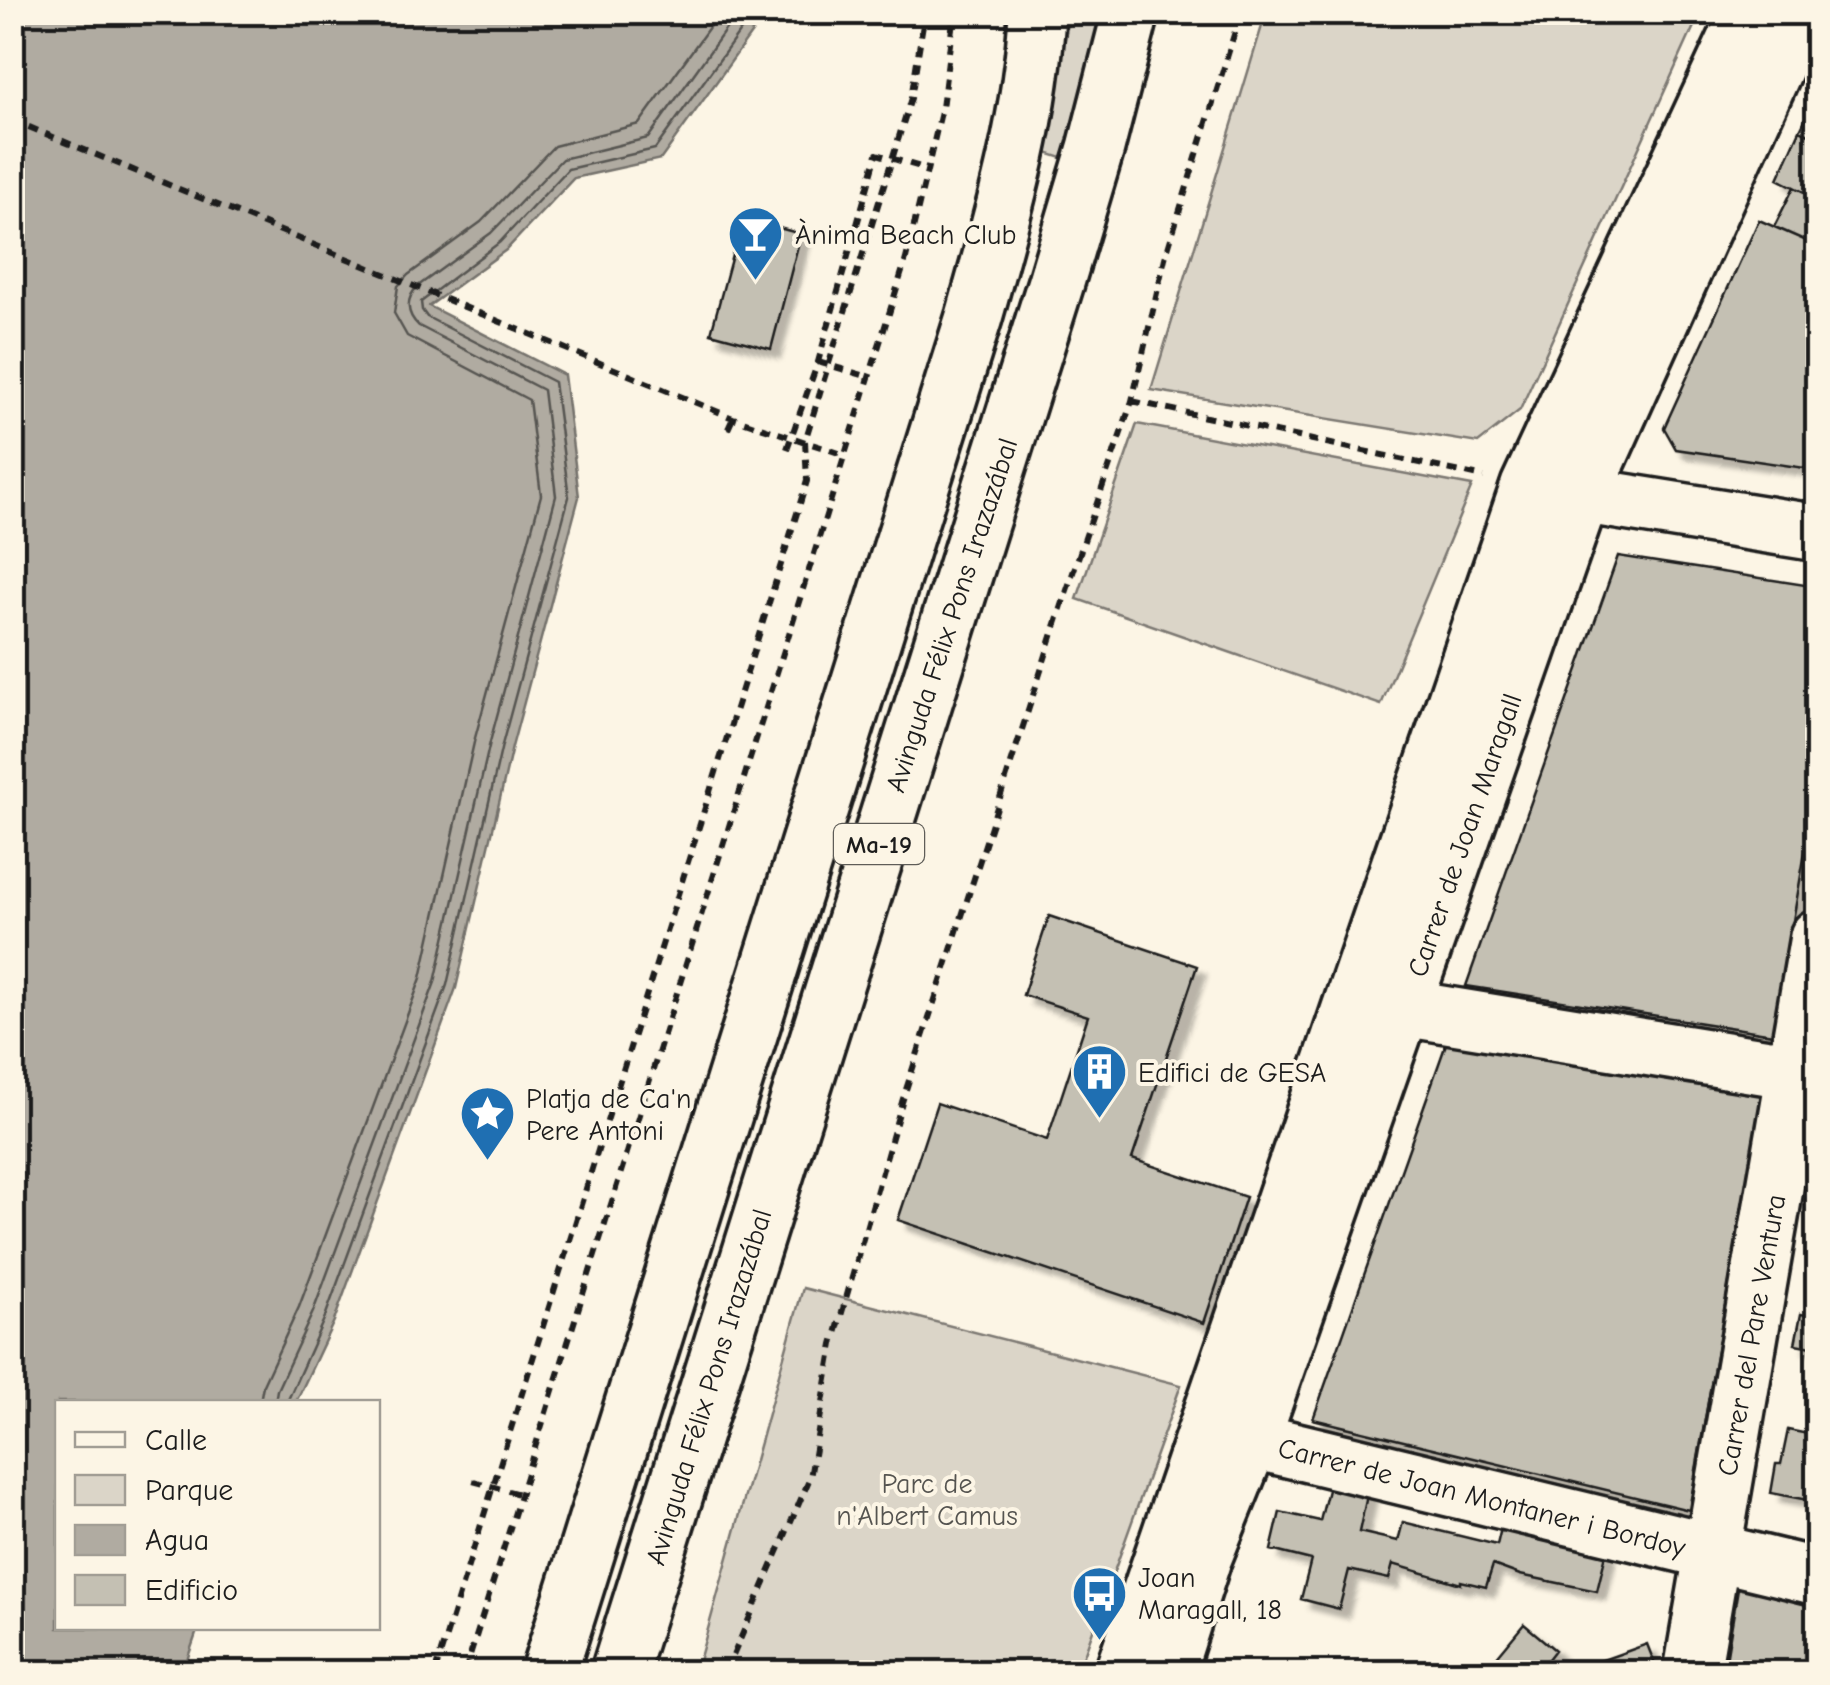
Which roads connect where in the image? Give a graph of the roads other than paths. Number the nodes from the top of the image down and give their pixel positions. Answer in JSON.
{"nodes":[{"id":1,"x":1037,"y":12,"type":"edge"},
{"id":2,"x":1131,"y":12,"type":"edge"},
{"id":3,"x":1748,"y":12,"type":"edge"},
{"id":4,"x":1800,"y":12,"type":"edge"},
{"id":5,"x":1529,"y":486,"type":"junction"},
{"id":6,"x":1582,"y":495,"type":"junction"},
{"id":7,"x":1818,"y":533,"type":"edge"},
{"id":8,"x":1818,"y":937,"type":"edge"},
{"id":9,"x":1404,"y":1008,"type":"junction"},
{"id":10,"x":1806,"y":1074,"type":"edge"},
{"id":11,"x":1251,"y":1440,"type":"junction"},
{"id":12,"x":1714,"y":1554,"type":"junction"},
{"id":13,"x":1818,"y":1577,"type":"edge"},
{"id":14,"x":549,"y":1672,"type":"edge"},
{"id":15,"x":619,"y":1672,"type":"edge"},
{"id":16,"x":1123,"y":1672,"type":"edge"},
{"id":17,"x":1167,"y":1672,"type":"edge"},
{"id":18,"x":1692,"y":1672,"type":"edge"}],
"edges":[{"from":1,"to":14,"type":"main road","number":"Ma-19"},
{"from":2,"to":15,"type":"main road","name":"Avinguda Félix Pons Irazazábal","number":"Ma-19"},
{"from":3,"to":5,"type":"main road","name":"Carrer de Joan Maragall"},
{"from":4,"to":6,"type":"main road","name":"Carrer de Joan Maragall"},
{"from":5,"to":6,"type":"main road"},
{"from":5,"to":16,"type":"main road","name":"Carrer de Joan Maragall"},
{"from":6,"to":7,"type":"main road"},
{"from":6,"to":9,"type":"main road","name":"Carrer de Joan Maragall"},
{"from":8,"to":10,"type":"main road","name":"Carrer del Pare Ventura"},
{"from":9,"to":10,"type":"main road"},
{"from":9,"to":11,"type":"main road","name":"Carrer de Joan Maragall"},
{"from":10,"to":12,"type":"main road","name":"Carrer del Pare Ventura"},
{"from":11,"to":12,"type":"main road","name":"Carrer de Joan Montaner i Bordoy"},
{"from":11,"to":17,"type":"main road","name":"Carrer de Joan Maragall"},
{"from":12,"to":13,"type":"main road","name":"Carrer de Joan Montaner i Bordoy"},
{"from":12,"to":18,"type":"main road","name":"Carrer del Pare Ventura"}]}
